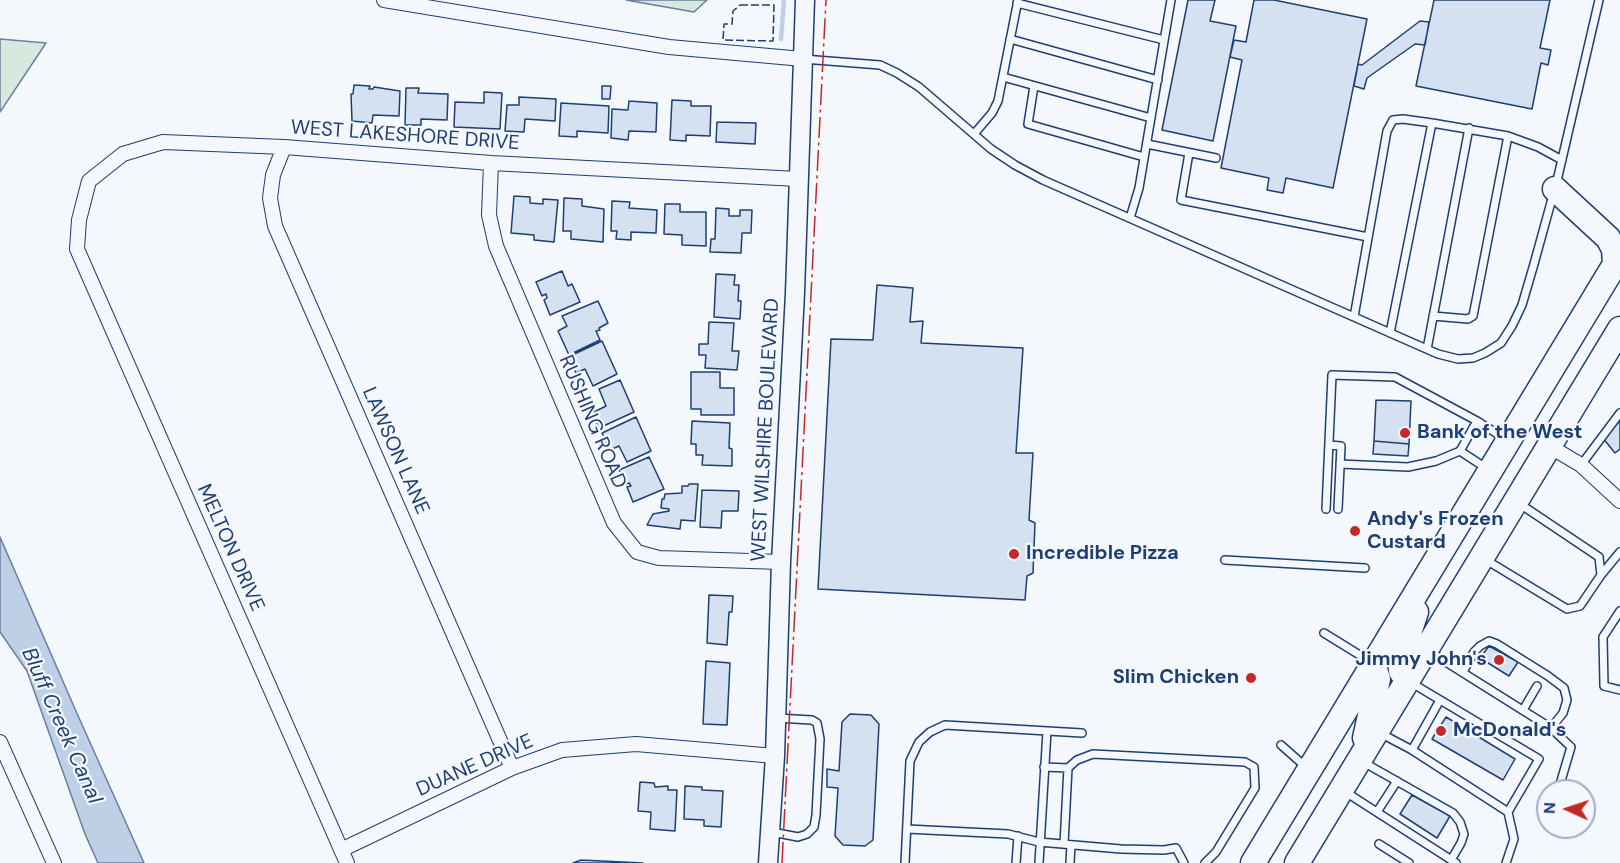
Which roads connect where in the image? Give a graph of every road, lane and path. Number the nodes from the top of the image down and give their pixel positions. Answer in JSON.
{"nodes":[{"id":1,"x":384,"y":0,"type":"edge"},
{"id":2,"x":805,"y":0,"type":"edge"},
{"id":3,"x":1169,"y":0,"type":"edge"},
{"id":4,"x":1599,"y":0,"type":"edge"},
{"id":5,"x":1017,"y":2,"type":"edge"},
{"id":6,"x":1010,"y":39,"type":"junction"},
{"id":7,"x":1164,"y":40,"type":"junction"},
{"id":8,"x":803,"y":59,"type":"junction"},
{"id":9,"x":1003,"y":77,"type":"junction"},
{"id":10,"x":1158,"y":80,"type":"junction"},
{"id":11,"x":1035,"y":86,"type":"junction"},
{"id":12,"x":1151,"y":118,"type":"junction"},
{"id":13,"x":1432,"y":123,"type":"junction"},
{"id":14,"x":1469,"y":128,"type":"junction"},
{"id":15,"x":974,"y":134,"type":"junction"},
{"id":16,"x":1508,"y":136,"type":"junction"},
{"id":17,"x":1147,"y":144,"type":"junction"},
{"id":18,"x":284,"y":147,"type":"junction"},
{"id":19,"x":1190,"y":153,"type":"junction"},
{"id":20,"x":1144,"y":157,"type":"junction"},
{"id":21,"x":1216,"y":158,"type":"dead end"},
{"id":22,"x":491,"y":163,"type":"junction"},
{"id":23,"x":1559,"y":174,"type":"junction"},
{"id":24,"x":798,"y":179,"type":"junction"},
{"id":25,"x":1130,"y":218,"type":"junction"},
{"id":26,"x":1620,"y":231,"type":"edge"},
{"id":27,"x":1368,"y":237,"type":"junction"},
{"id":28,"x":77,"y":249,"type":"joint"},
{"id":29,"x":1618,"y":260,"type":"edge"},
{"id":30,"x":1433,"y":316,"type":"junction"},
{"id":31,"x":1354,"y":317,"type":"junction"},
{"id":32,"x":1620,"y":329,"type":"edge"},
{"id":33,"x":1390,"y":333,"type":"junction"},
{"id":34,"x":1427,"y":349,"type":"junction"},
{"id":35,"x":1620,"y":413,"type":"edge"},
{"id":36,"x":1477,"y":421,"type":"junction"},
{"id":37,"x":1508,"y":441,"type":"junction"},
{"id":38,"x":1329,"y":445,"type":"junction"},
{"id":39,"x":1548,"y":446,"type":"junction"},
{"id":40,"x":1460,"y":451,"type":"junction"},
{"id":41,"x":1340,"y":464,"type":"junction"},
{"id":42,"x":1581,"y":465,"type":"junction"},
{"id":43,"x":1491,"y":471,"type":"junction"},
{"id":44,"x":1515,"y":501,"type":"junction"},
{"id":45,"x":1620,"y":501,"type":"edge"},
{"id":46,"x":1326,"y":508,"type":"dead end"},
{"id":47,"x":1338,"y":509,"type":"dead end"},
{"id":48,"x":1620,"y":552,"type":"edge"},
{"id":49,"x":1481,"y":557,"type":"junction"},
{"id":50,"x":1225,"y":560,"type":"dead end"},
{"id":51,"x":781,"y":562,"type":"junction"},
{"id":52,"x":1365,"y":568,"type":"dead end"},
{"id":53,"x":1428,"y":575,"type":"junction"},
{"id":54,"x":1601,"y":575,"type":"junction"},
{"id":55,"x":1620,"y":611,"type":"edge"},
{"id":56,"x":1324,"y":633,"type":"dead end"},
{"id":57,"x":1426,"y":649,"type":"junction"},
{"id":58,"x":1373,"y":663,"type":"junction"},
{"id":59,"x":1463,"y":672,"type":"junction"},
{"id":60,"x":1407,"y":680,"type":"junction"},
{"id":61,"x":1537,"y":686,"type":"dead end"},
{"id":62,"x":1620,"y":690,"type":"edge"},
{"id":63,"x":1440,"y":700,"type":"junction"},
{"id":64,"x":1523,"y":710,"type":"junction"},
{"id":65,"x":776,"y":718,"type":"junction"},
{"id":66,"x":1551,"y":728,"type":"junction"},
{"id":67,"x":1047,"y":730,"type":"junction"},
{"id":68,"x":1377,"y":731,"type":"junction"},
{"id":69,"x":1082,"y":733,"type":"dead end"},
{"id":70,"x":0,"y":742,"type":"edge"},
{"id":71,"x":1281,"y":745,"type":"dead end"},
{"id":72,"x":1412,"y":750,"type":"junction"},
{"id":73,"x":774,"y":756,"type":"junction"},
{"id":74,"x":1360,"y":760,"type":"junction"},
{"id":75,"x":1044,"y":767,"type":"junction"},
{"id":76,"x":512,"y":768,"type":"junction"},
{"id":77,"x":1068,"y":768,"type":"junction"},
{"id":78,"x":1309,"y":769,"type":"junction"},
{"id":79,"x":1562,"y":779,"type":"edge"},
{"id":80,"x":1396,"y":781,"type":"junction"},
{"id":81,"x":1342,"y":789,"type":"junction"},
{"id":82,"x":1377,"y":812,"type":"junction"},
{"id":83,"x":1508,"y":812,"type":"junction"},
{"id":84,"x":907,"y":829,"type":"junction"},
{"id":85,"x":770,"y":832,"type":"junction"},
{"id":86,"x":1017,"y":836,"type":"junction"},
{"id":87,"x":1039,"y":842,"type":"junction"},
{"id":88,"x":1068,"y":844,"type":"junction"},
{"id":89,"x":1379,"y":844,"type":"dead end"},
{"id":90,"x":344,"y":856,"type":"edge"},
{"id":91,"x":1453,"y":861,"type":"edge"},
{"id":92,"x":54,"y":863,"type":"edge"},
{"id":93,"x":768,"y":863,"type":"edge"},
{"id":94,"x":905,"y":863,"type":"edge"},
{"id":95,"x":1016,"y":863,"type":"edge"},
{"id":96,"x":1039,"y":863,"type":"edge"},
{"id":97,"x":1070,"y":863,"type":"edge"},
{"id":98,"x":1184,"y":863,"type":"edge"},
{"id":99,"x":1205,"y":863,"type":"edge"},
{"id":100,"x":1253,"y":863,"type":"edge"},
{"id":101,"x":1297,"y":863,"type":"edge"},
{"id":102,"x":1409,"y":863,"type":"edge"},
{"id":103,"x":1506,"y":863,"type":"edge"}],
"edges":[{"from":1,"to":8,"type":"street"},
{"from":2,"to":8,"type":"street","name":"WEST WILSHIRE BOULEVARD"},
{"from":3,"to":7,"type":"lane"},
{"from":4,"to":23,"type":"lane"},
{"from":5,"to":6,"type":"lane"},
{"from":5,"to":7,"type":"lane"},
{"from":6,"to":9,"type":"lane"},
{"from":6,"to":10,"type":"lane"},
{"from":7,"to":10,"type":"lane"},
{"from":8,"to":15,"type":"lane"},
{"from":8,"to":24,"type":"street","name":"WEST WILSHIRE BOULEVARD"},
{"from":9,"to":11,"type":"lane"},
{"from":9,"to":15,"type":"lane"},
{"from":10,"to":12,"type":"lane"},
{"from":11,"to":12,"type":"lane"},
{"from":11,"to":20,"type":"lane"},
{"from":12,"to":17,"type":"lane"},
{"from":13,"to":14,"type":"lane"},
{"from":13,"to":27,"type":"lane"},
{"from":13,"to":33,"type":"lane"},
{"from":14,"to":16,"type":"lane"},
{"from":14,"to":30,"type":"lane"},
{"from":15,"to":25,"type":"lane"},
{"from":16,"to":23,"type":"lane"},
{"from":16,"to":30,"type":"lane"},
{"from":17,"to":19,"type":"lane"},
{"from":17,"to":20,"type":"lane"},
{"from":18,"to":22,"type":"street","name":"WEST LAKESHORE DRIVE"},
{"from":18,"to":28,"type":"street","name":"WEST LAKESHORE DRIVE"},
{"from":18,"to":76,"type":"street","name":"LAWSON LANE"},
{"from":19,"to":21,"type":"lane"},
{"from":19,"to":27,"type":"lane"},
{"from":20,"to":25,"type":"lane"},
{"from":22,"to":24,"type":"street","name":"WEST LAKESHORE DRIVE"},
{"from":22,"to":51,"type":"street","name":"RUSHING ROAD"},
{"from":23,"to":26,"type":"highway"},
{"from":23,"to":29,"type":"highway"},
{"from":23,"to":34,"type":"lane"},
{"from":24,"to":51,"type":"street","name":"WEST WILSHIRE BOULEVARD"},
{"from":25,"to":31,"type":"lane"},
{"from":27,"to":31,"type":"lane"},
{"from":28,"to":90,"type":"street","name":"MELTON DRIVE"},
{"from":29,"to":37,"type":"highway"},
{"from":30,"to":34,"type":"lane"},
{"from":31,"to":33,"type":"lane"},
{"from":32,"to":39,"type":"highway"},
{"from":33,"to":34,"type":"lane"},
{"from":35,"to":42,"type":"lane"},
{"from":36,"to":37,"type":"lane"},
{"from":36,"to":38,"type":"lane"},
{"from":36,"to":40,"type":"lane"},
{"from":37,"to":43,"type":"highway"},
{"from":38,"to":41,"type":"lane"},
{"from":38,"to":46,"type":"lane"},
{"from":39,"to":42,"type":"street"},
{"from":39,"to":44,"type":"highway"},
{"from":40,"to":41,"type":"lane"},
{"from":40,"to":43,"type":"lane"},
{"from":41,"to":47,"type":"lane"},
{"from":42,"to":45,"type":"street"},
{"from":43,"to":53,"type":"highway"},
{"from":44,"to":49,"type":"highway"},
{"from":44,"to":54,"type":"lane"},
{"from":48,"to":54,"type":"lane"},
{"from":49,"to":54,"type":"lane"},
{"from":49,"to":57,"type":"highway"},
{"from":50,"to":52,"type":"lane"},
{"from":51,"to":65,"type":"street","name":"WEST WILSHIRE BOULEVARD"},
{"from":53,"to":58,"type":"highway"},
{"from":53,"to":60,"type":"highway"},
{"from":55,"to":62,"type":"lane"},
{"from":56,"to":58,"type":"lane"},
{"from":57,"to":59,"type":"lane"},
{"from":57,"to":60,"type":"highway"},
{"from":58,"to":74,"type":"highway"},
{"from":58,"to":78,"type":"highway"},
{"from":59,"to":64,"type":"lane"},
{"from":59,"to":66,"type":"lane"},
{"from":60,"to":63,"type":"lane"},
{"from":60,"to":68,"type":"highway"},
{"from":61,"to":64,"type":"lane"},
{"from":63,"to":72,"type":"lane"},
{"from":63,"to":83,"type":"lane"},
{"from":64,"to":66,"type":"lane"},
{"from":65,"to":73,"type":"street","name":"WEST WILSHIRE BOULEVARD"},
{"from":65,"to":85,"type":"lane"},
{"from":66,"to":79,"type":"lane"},
{"from":67,"to":69,"type":"lane"},
{"from":67,"to":75,"type":"lane"},
{"from":67,"to":84,"type":"lane"},
{"from":68,"to":72,"type":"lane"},
{"from":68,"to":74,"type":"highway"},
{"from":70,"to":92,"type":"street"},
{"from":71,"to":78,"type":"lane"},
{"from":72,"to":83,"type":"lane"},
{"from":73,"to":76,"type":"street","name":"DUANE DRIVE"},
{"from":73,"to":85,"type":"street","name":"WEST WILSHIRE BOULEVARD"},
{"from":74,"to":80,"type":"lane"},
{"from":74,"to":81,"type":"highway"},
{"from":75,"to":77,"type":"lane"},
{"from":75,"to":87,"type":"lane"},
{"from":76,"to":90,"type":"street","name":"DUANE DRIVE"},
{"from":77,"to":88,"type":"lane"},
{"from":77,"to":99,"type":"lane"},
{"from":78,"to":100,"type":"highway"},
{"from":80,"to":82,"type":"lane"},
{"from":80,"to":91,"type":"lane"},
{"from":81,"to":82,"type":"lane"},
{"from":81,"to":101,"type":"highway"},
{"from":82,"to":91,"type":"lane"},
{"from":83,"to":103,"type":"lane"},
{"from":84,"to":86,"type":"lane"},
{"from":84,"to":94,"type":"lane"},
{"from":85,"to":93,"type":"street","name":"WEST WILSHIRE BOULEVARD"},
{"from":86,"to":87,"type":"lane"},
{"from":86,"to":95,"type":"lane"},
{"from":87,"to":88,"type":"lane"},
{"from":87,"to":96,"type":"lane"},
{"from":88,"to":97,"type":"lane"},
{"from":88,"to":98,"type":"lane"},
{"from":89,"to":102,"type":"lane"}]}
